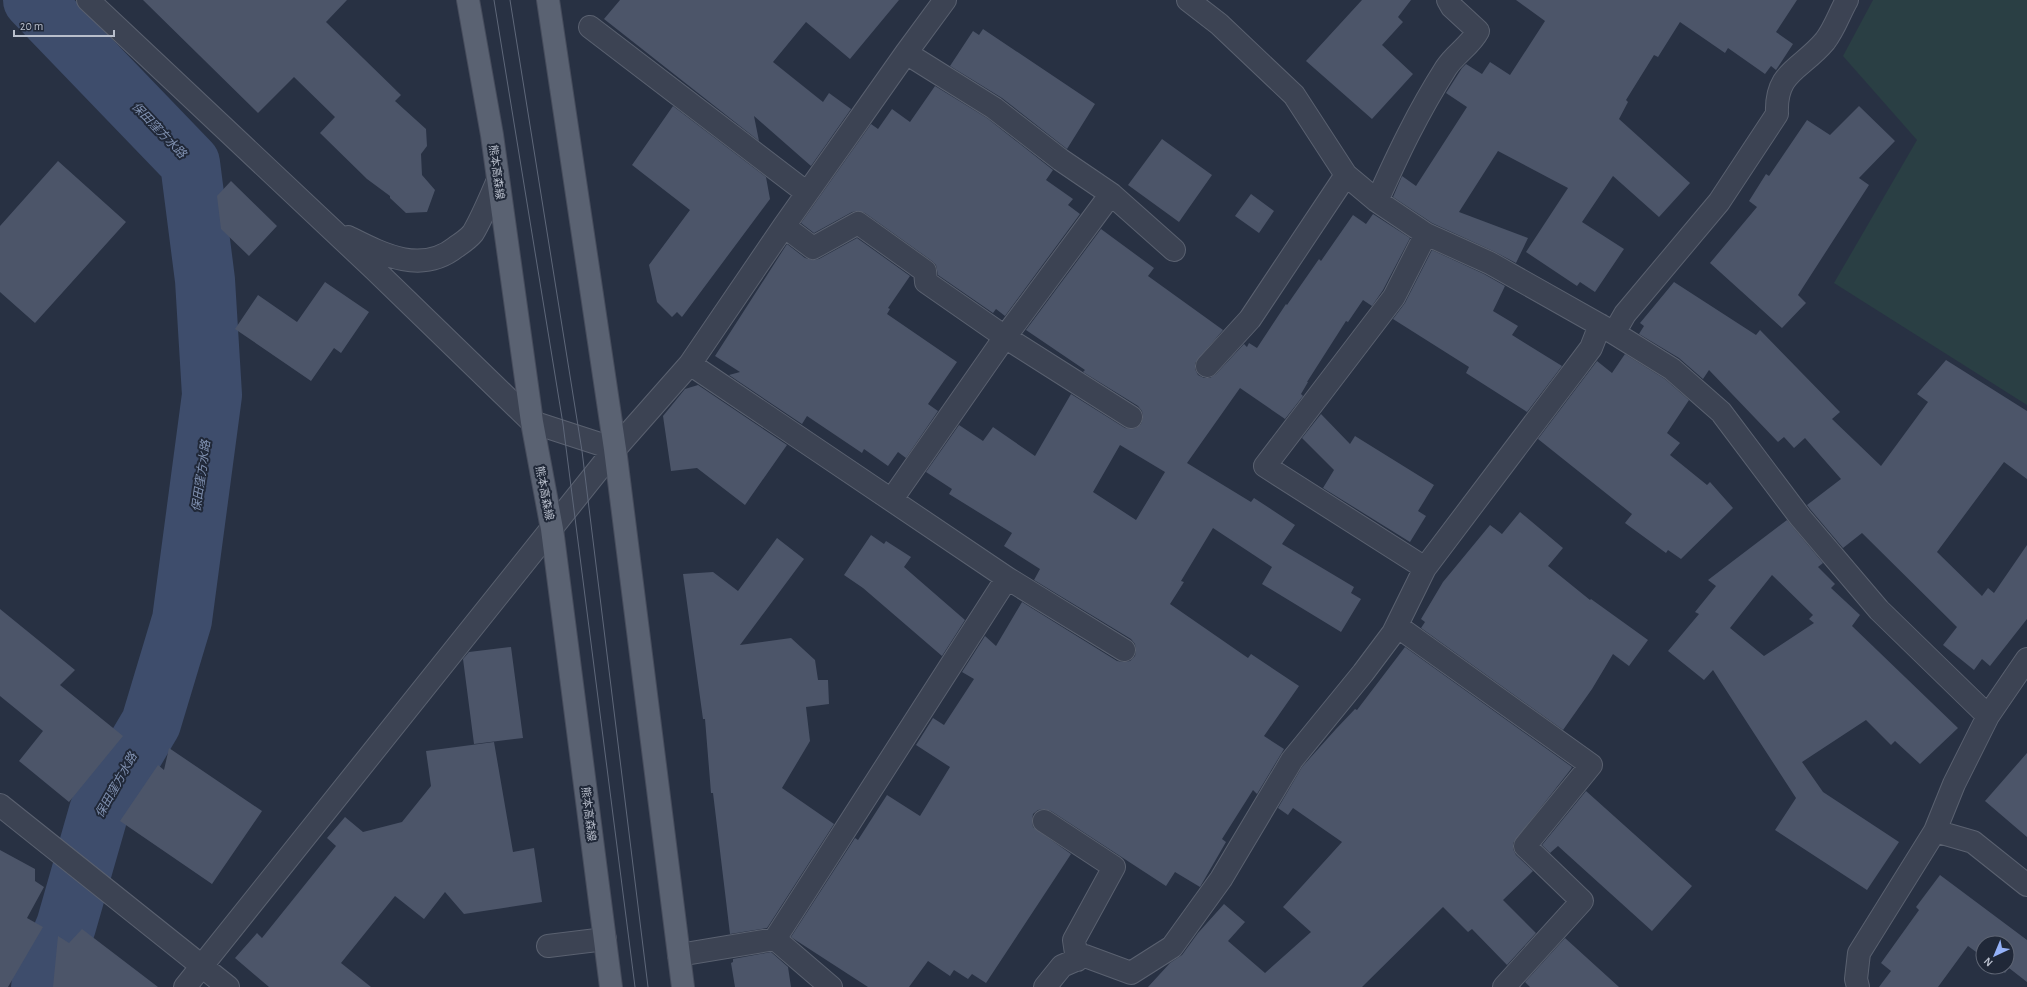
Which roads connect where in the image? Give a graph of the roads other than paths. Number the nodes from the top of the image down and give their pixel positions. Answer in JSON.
{"nodes":[{"id":1,"x":88,"y":0,"type":"edge"},
{"id":2,"x":468,"y":0,"type":"edge"},
{"id":3,"x":548,"y":0,"type":"edge"},
{"id":4,"x":945,"y":0,"type":"edge"},
{"id":5,"x":1188,"y":0,"type":"edge"},
{"id":6,"x":1448,"y":0,"type":"edge"},
{"id":7,"x":1847,"y":0,"type":"edge"},
{"id":8,"x":590,"y":27,"type":"dead end"},
{"id":9,"x":906,"y":53,"type":"junction"},
{"id":10,"x":1346,"y":175,"type":"junction"},
{"id":11,"x":498,"y":180,"type":"junction"},
{"id":12,"x":807,"y":193,"type":"junction"},
{"id":13,"x":1111,"y":194,"type":"junction"},
{"id":14,"x":1377,"y":201,"type":"junction"},
{"id":15,"x":325,"y":226,"type":"junction"},
{"id":16,"x":784,"y":226,"type":"junction"},
{"id":17,"x":1426,"y":234,"type":"junction"},
{"id":18,"x":1174,"y":250,"type":"dead end"},
{"id":19,"x":1607,"y":329,"type":"junction"},
{"id":20,"x":1005,"y":337,"type":"junction"},
{"id":21,"x":690,"y":364,"type":"junction"},
{"id":22,"x":1207,"y":366,"type":"dead end"},
{"id":23,"x":1131,"y":417,"type":"dead end"},
{"id":24,"x":532,"y":422,"type":"junction"},
{"id":25,"x":615,"y":449,"type":"junction"},
{"id":26,"x":892,"y":499,"type":"junction"},
{"id":27,"x":552,"y":529,"type":"junction"},
{"id":28,"x":1425,"y":568,"type":"junction"},
{"id":29,"x":1007,"y":578,"type":"junction"},
{"id":30,"x":1396,"y":626,"type":"junction"},
{"id":31,"x":1124,"y":650,"type":"dead end"},
{"id":32,"x":2027,"y":659,"type":"edge"},
{"id":33,"x":1988,"y":716,"type":"junction"},
{"id":34,"x":0,"y":805,"type":"edge"},
{"id":35,"x":1044,"y":821,"type":"dead end"},
{"id":36,"x":1935,"y":831,"type":"junction"},
{"id":37,"x":2027,"y":885,"type":"edge"},
{"id":38,"x":605,"y":939,"type":"junction"},
{"id":39,"x":775,"y":939,"type":"junction"},
{"id":40,"x":548,"y":946,"type":"dead end"},
{"id":41,"x":679,"y":956,"type":"junction"},
{"id":42,"x":1077,"y":960,"type":"junction"},
{"id":43,"x":202,"y":966,"type":"junction"},
{"id":44,"x":1134,"y":980,"type":"edge"},
{"id":45,"x":185,"y":987,"type":"edge"},
{"id":46,"x":228,"y":987,"type":"edge"},
{"id":47,"x":612,"y":987,"type":"edge"},
{"id":48,"x":683,"y":987,"type":"edge"},
{"id":49,"x":831,"y":987,"type":"edge"},
{"id":50,"x":1045,"y":987,"type":"edge"},
{"id":51,"x":1504,"y":987,"type":"edge"},
{"id":52,"x":1858,"y":987,"type":"edge"}],
"edges":[{"from":1,"to":15,"type":"street"},
{"from":2,"to":11,"type":"main road","name":"熊本高森線"},
{"from":3,"to":25,"type":"main road"},
{"from":4,"to":9,"type":"street"},
{"from":5,"to":10,"type":"street"},
{"from":6,"to":14,"type":"street"},
{"from":7,"to":19,"type":"street"},
{"from":8,"to":12,"type":"street"},
{"from":9,"to":12,"type":"street"},
{"from":9,"to":13,"type":"street"},
{"from":10,"to":14,"type":"street"},
{"from":10,"to":22,"type":"street"},
{"from":11,"to":15,"type":"street"},
{"from":11,"to":24,"type":"main road","name":"熊本高森線"},
{"from":12,"to":16,"type":"street"},
{"from":13,"to":18,"type":"street"},
{"from":13,"to":20,"type":"street"},
{"from":14,"to":17,"type":"street"},
{"from":15,"to":24,"type":"street"},
{"from":16,"to":20,"type":"street"},
{"from":16,"to":21,"type":"street"},
{"from":17,"to":19,"type":"street"},
{"from":17,"to":28,"type":"street"},
{"from":19,"to":28,"type":"street"},
{"from":19,"to":33,"type":"street"},
{"from":20,"to":23,"type":"street"},
{"from":20,"to":26,"type":"street"},
{"from":21,"to":25,"type":"street"},
{"from":21,"to":26,"type":"street"},
{"from":24,"to":25,"type":"street"},
{"from":24,"to":27,"type":"main road","name":"熊本高森線"},
{"from":25,"to":27,"type":"street"},
{"from":25,"to":41,"type":"main road"},
{"from":26,"to":29,"type":"street"},
{"from":27,"to":38,"type":"main road","name":"熊本高森線"},
{"from":27,"to":43,"type":"street"},
{"from":28,"to":30,"type":"street"},
{"from":29,"to":31,"type":"street"},
{"from":29,"to":39,"type":"street"},
{"from":30,"to":44,"type":"street"},
{"from":30,"to":51,"type":"street"},
{"from":32,"to":33,"type":"street"},
{"from":33,"to":36,"type":"street"},
{"from":34,"to":43,"type":"street"},
{"from":35,"to":42,"type":"street"},
{"from":36,"to":37,"type":"street"},
{"from":36,"to":52,"type":"street"},
{"from":38,"to":40,"type":"street"},
{"from":38,"to":47,"type":"main road","name":"熊本高森線"},
{"from":39,"to":41,"type":"street"},
{"from":39,"to":49,"type":"street"},
{"from":41,"to":48,"type":"main road"},
{"from":42,"to":44,"type":"street"},
{"from":42,"to":50,"type":"street"},
{"from":43,"to":45,"type":"street"},
{"from":43,"to":46,"type":"street"}]}
